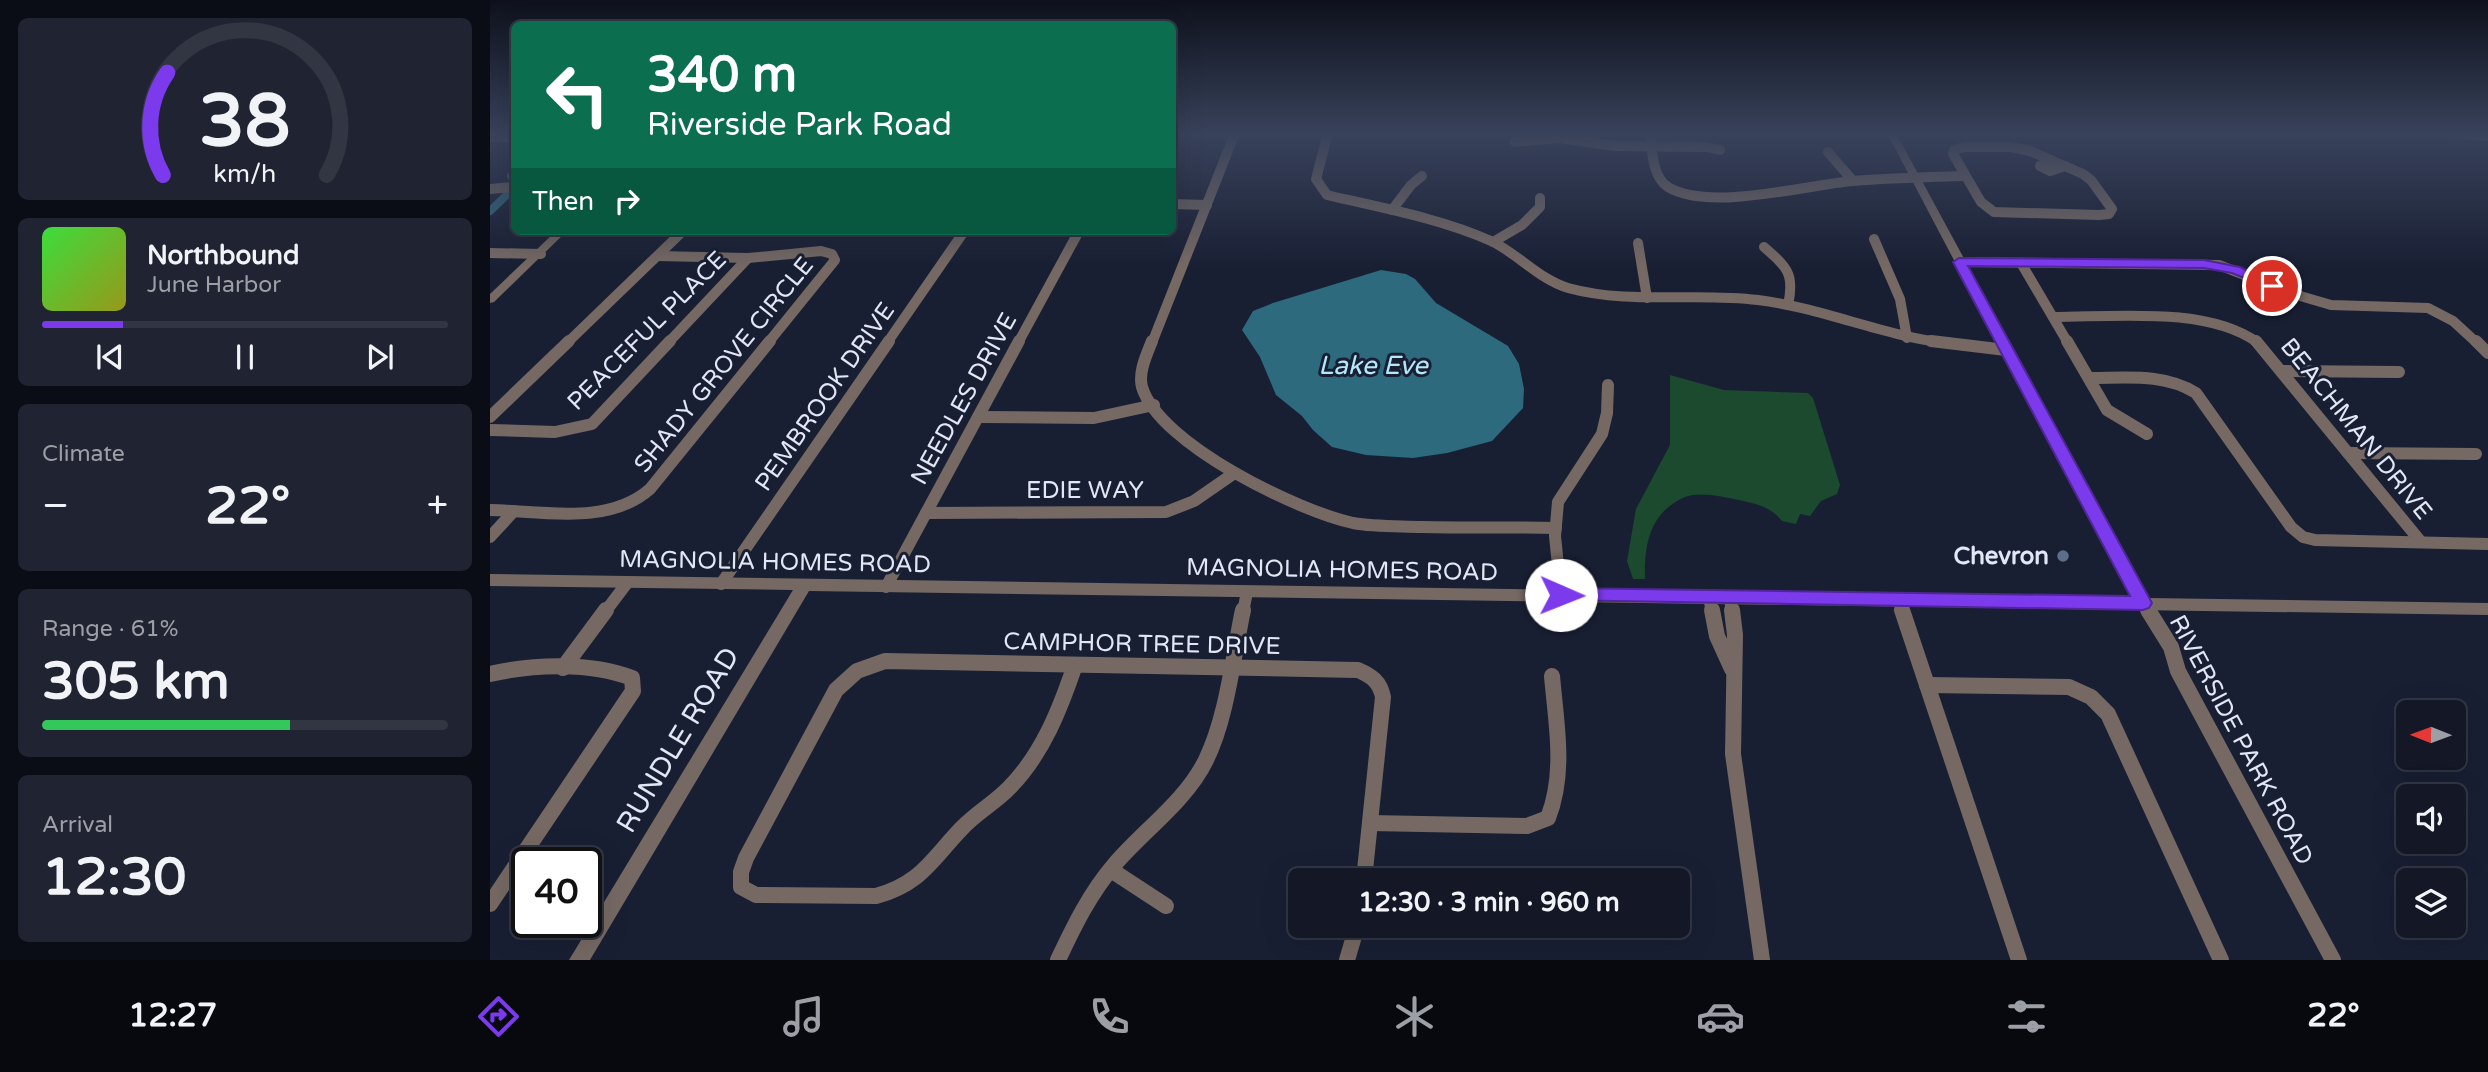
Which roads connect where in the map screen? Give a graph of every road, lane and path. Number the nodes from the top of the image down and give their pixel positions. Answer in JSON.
{"nodes":[{"id":1,"x":1218,"y":178,"type":"edge"},
{"id":2,"x":1316,"y":178,"type":"edge"},
{"id":3,"x":1420,"y":178,"type":"edge"},
{"id":4,"x":1660,"y":178,"type":"edge"},
{"id":5,"x":1850,"y":178,"type":"edge"},
{"id":6,"x":2087,"y":178,"type":"edge"},
{"id":7,"x":1914,"y":179,"type":"junction"},
{"id":8,"x":1966,"y":179,"type":"joint"},
{"id":9,"x":1853,"y":181,"type":"junction"},
{"id":10,"x":511,"y":187,"type":"edge"},
{"id":11,"x":490,"y":189,"type":"edge"},
{"id":12,"x":1540,"y":198,"type":"dead end"},
{"id":13,"x":1176,"y":204,"type":"edge"},
{"id":14,"x":1207,"y":205,"type":"junction"},
{"id":15,"x":1392,"y":210,"type":"junction"},
{"id":16,"x":558,"y":235,"type":"edge"},
{"id":17,"x":679,"y":235,"type":"edge"},
{"id":18,"x":962,"y":235,"type":"edge"},
{"id":19,"x":1077,"y":235,"type":"edge"},
{"id":20,"x":1874,"y":239,"type":"dead end"},
{"id":21,"x":1493,"y":242,"type":"junction"},
{"id":22,"x":1638,"y":243,"type":"dead end"},
{"id":23,"x":1765,"y":247,"type":"dead end"},
{"id":24,"x":490,"y":253,"type":"edge"},
{"id":25,"x":541,"y":254,"type":"junction"},
{"id":26,"x":658,"y":256,"type":"junction"},
{"id":27,"x":748,"y":258,"type":"junction"},
{"id":28,"x":1959,"y":262,"type":"junction"},
{"id":29,"x":2021,"y":263,"type":"junction"},
{"id":30,"x":1647,"y":298,"type":"junction"},
{"id":31,"x":490,"y":300,"type":"edge"},
{"id":32,"x":1788,"y":305,"type":"junction"},
{"id":33,"x":2053,"y":317,"type":"junction"},
{"id":34,"x":1907,"y":338,"type":"junction"},
{"id":35,"x":2006,"y":350,"type":"junction"},
{"id":36,"x":2488,"y":353,"type":"edge"},
{"id":37,"x":2281,"y":371,"type":"junction"},
{"id":38,"x":2399,"y":372,"type":"dead end"},
{"id":39,"x":2090,"y":378,"type":"junction"},
{"id":40,"x":1608,"y":386,"type":"dead end"},
{"id":41,"x":1154,"y":405,"type":"junction"},
{"id":42,"x":978,"y":416,"type":"junction"},
{"id":43,"x":490,"y":417,"type":"edge"},
{"id":44,"x":490,"y":430,"type":"edge"},
{"id":45,"x":2147,"y":434,"type":"dead end"},
{"id":46,"x":2348,"y":453,"type":"junction"},
{"id":47,"x":2476,"y":454,"type":"dead end"},
{"id":48,"x":1233,"y":474,"type":"junction"},
{"id":49,"x":514,"y":511,"type":"junction"},
{"id":50,"x":491,"y":512,"type":"edge"},
{"id":51,"x":926,"y":513,"type":"junction"},
{"id":52,"x":1556,"y":528,"type":"junction"},
{"id":53,"x":490,"y":537,"type":"edge"},
{"id":54,"x":2421,"y":542,"type":"junction"},
{"id":55,"x":2488,"y":544,"type":"edge"},
{"id":56,"x":490,"y":580,"type":"edge"},
{"id":57,"x":627,"y":583,"type":"junction"},
{"id":58,"x":721,"y":584,"type":"junction"},
{"id":59,"x":804,"y":586,"type":"junction"},
{"id":60,"x":886,"y":587,"type":"junction"},
{"id":61,"x":1247,"y":592,"type":"junction"},
{"id":62,"x":1561,"y":595,"type":"junction"},
{"id":63,"x":1709,"y":597,"type":"junction"},
{"id":64,"x":1730,"y":597,"type":"junction"},
{"id":65,"x":1899,"y":601,"type":"junction"},
{"id":66,"x":2143,"y":603,"type":"junction"},
{"id":67,"x":2488,"y":609,"type":"edge"},
{"id":68,"x":1714,"y":627,"type":"junction"},
{"id":69,"x":1734,"y":627,"type":"junction"},
{"id":70,"x":885,"y":661,"type":"joint"},
{"id":71,"x":1075,"y":665,"type":"junction"},
{"id":72,"x":563,"y":668,"type":"junction"},
{"id":73,"x":1231,"y":668,"type":"junction"},
{"id":74,"x":1734,"y":673,"type":"junction"},
{"id":75,"x":490,"y":674,"type":"edge"},
{"id":76,"x":1552,"y":676,"type":"dead end"},
{"id":77,"x":1927,"y":685,"type":"junction"},
{"id":78,"x":1383,"y":697,"type":"joint"},
{"id":79,"x":1370,"y":823,"type":"junction"},
{"id":80,"x":1365,"y":868,"type":"edge"},
{"id":81,"x":1111,"y":870,"type":"junction"},
{"id":82,"x":490,"y":904,"type":"edge"},
{"id":83,"x":1166,"y":906,"type":"dead end"},
{"id":84,"x":1353,"y":938,"type":"edge"},
{"id":85,"x":579,"y":960,"type":"edge"},
{"id":86,"x":1058,"y":960,"type":"edge"},
{"id":87,"x":1347,"y":960,"type":"edge"},
{"id":88,"x":1762,"y":960,"type":"edge"},
{"id":89,"x":2019,"y":960,"type":"edge"},
{"id":90,"x":2221,"y":960,"type":"edge"},
{"id":91,"x":2333,"y":960,"type":"edge"}],
"edges":[{"from":1,"to":14,"type":"street"},
{"from":2,"to":15,"type":"street"},
{"from":3,"to":15,"type":"street"},
{"from":4,"to":9,"type":"street"},
{"from":5,"to":9,"type":"street"},
{"from":6,"to":8,"type":"street"},
{"from":7,"to":8,"type":"street"},
{"from":7,"to":9,"type":"street"},
{"from":7,"to":28,"type":"street","name":"RIVERSIDE PARK ROAD"},
{"from":10,"to":11,"type":"street"},
{"from":12,"to":21,"type":"street"},
{"from":13,"to":14,"type":"street"},
{"from":14,"to":41,"type":"street"},
{"from":15,"to":21,"type":"street"},
{"from":16,"to":25,"type":"street"},
{"from":17,"to":26,"type":"street"},
{"from":18,"to":58,"type":"street","name":"PEMBROOK DRIVE"},
{"from":19,"to":42,"type":"street","name":"NEEDLES DRIVE"},
{"from":20,"to":34,"type":"street"},
{"from":21,"to":30,"type":"street"},
{"from":22,"to":30,"type":"street"},
{"from":23,"to":32,"type":"street"},
{"from":24,"to":25,"type":"street"},
{"from":25,"to":31,"type":"street"},
{"from":26,"to":27,"type":"street"},
{"from":26,"to":43,"type":"street"},
{"from":27,"to":44,"type":"street","name":"PEACEFUL PLACE"},
{"from":27,"to":49,"type":"street","name":"SHADY GROVE CIRCLE"},
{"from":28,"to":29,"type":"street"},
{"from":28,"to":35,"type":"street","name":"RIVERSIDE PARK ROAD"},
{"from":29,"to":33,"type":"street"},
{"from":29,"to":36,"type":"street"},
{"from":30,"to":32,"type":"street"},
{"from":32,"to":34,"type":"street"},
{"from":33,"to":37,"type":"street","name":"BEACHMAN DRIVE"},
{"from":33,"to":39,"type":"street"},
{"from":34,"to":35,"type":"street"},
{"from":35,"to":66,"type":"street","name":"RIVERSIDE PARK ROAD"},
{"from":37,"to":38,"type":"street"},
{"from":37,"to":46,"type":"street","name":"BEACHMAN DRIVE"},
{"from":39,"to":45,"type":"street"},
{"from":39,"to":54,"type":"street"},
{"from":40,"to":52,"type":"street"},
{"from":41,"to":42,"type":"street"},
{"from":41,"to":48,"type":"street"},
{"from":42,"to":51,"type":"street","name":"NEEDLES DRIVE"},
{"from":46,"to":47,"type":"street"},
{"from":46,"to":54,"type":"street","name":"BEACHMAN DRIVE"},
{"from":48,"to":51,"type":"street","name":"EDIE WAY"},
{"from":48,"to":52,"type":"street"},
{"from":49,"to":50,"type":"street"},
{"from":49,"to":53,"type":"street"},
{"from":51,"to":60,"type":"street","name":"NEEDLES DRIVE"},
{"from":52,"to":62,"type":"street"},
{"from":54,"to":55,"type":"street"},
{"from":56,"to":57,"type":"street","name":"MAGNOLIA HOMES ROAD"},
{"from":57,"to":58,"type":"street","name":"MAGNOLIA HOMES ROAD"},
{"from":57,"to":72,"type":"street"},
{"from":58,"to":59,"type":"street","name":"MAGNOLIA HOMES ROAD"},
{"from":59,"to":60,"type":"street","name":"MAGNOLIA HOMES ROAD"},
{"from":59,"to":85,"type":"street","name":"RUNDLE ROAD"},
{"from":60,"to":61,"type":"street","name":"MAGNOLIA HOMES ROAD"},
{"from":61,"to":62,"type":"street","name":"MAGNOLIA HOMES ROAD"},
{"from":61,"to":73,"type":"street"},
{"from":62,"to":63,"type":"street","name":"MAGNOLIA HOMES ROAD"},
{"from":63,"to":64,"type":"street","name":"MAGNOLIA HOMES ROAD"},
{"from":63,"to":68,"type":"street"},
{"from":64,"to":65,"type":"street","name":"MAGNOLIA HOMES ROAD"},
{"from":64,"to":69,"type":"street"},
{"from":65,"to":66,"type":"street","name":"MAGNOLIA HOMES ROAD"},
{"from":65,"to":77,"type":"street"},
{"from":66,"to":67,"type":"street","name":"MAGNOLIA HOMES ROAD"},
{"from":66,"to":91,"type":"street","name":"RIVERSIDE PARK ROAD"},
{"from":68,"to":69,"type":"street"},
{"from":68,"to":74,"type":"street"},
{"from":69,"to":74,"type":"street"},
{"from":70,"to":71,"type":"street","name":"CAMPHOR TREE DRIVE"},
{"from":70,"to":71,"type":"street"},
{"from":71,"to":73,"type":"street","name":"CAMPHOR TREE DRIVE"},
{"from":72,"to":75,"type":"street"},
{"from":72,"to":82,"type":"street"},
{"from":73,"to":78,"type":"street","name":"CAMPHOR TREE DRIVE"},
{"from":73,"to":81,"type":"street"},
{"from":74,"to":88,"type":"street"},
{"from":76,"to":79,"type":"street"},
{"from":77,"to":89,"type":"street"},
{"from":77,"to":90,"type":"street"},
{"from":78,"to":79,"type":"street"},
{"from":79,"to":80,"type":"street"},
{"from":81,"to":83,"type":"street"},
{"from":81,"to":86,"type":"street"},
{"from":84,"to":87,"type":"street"}]}
